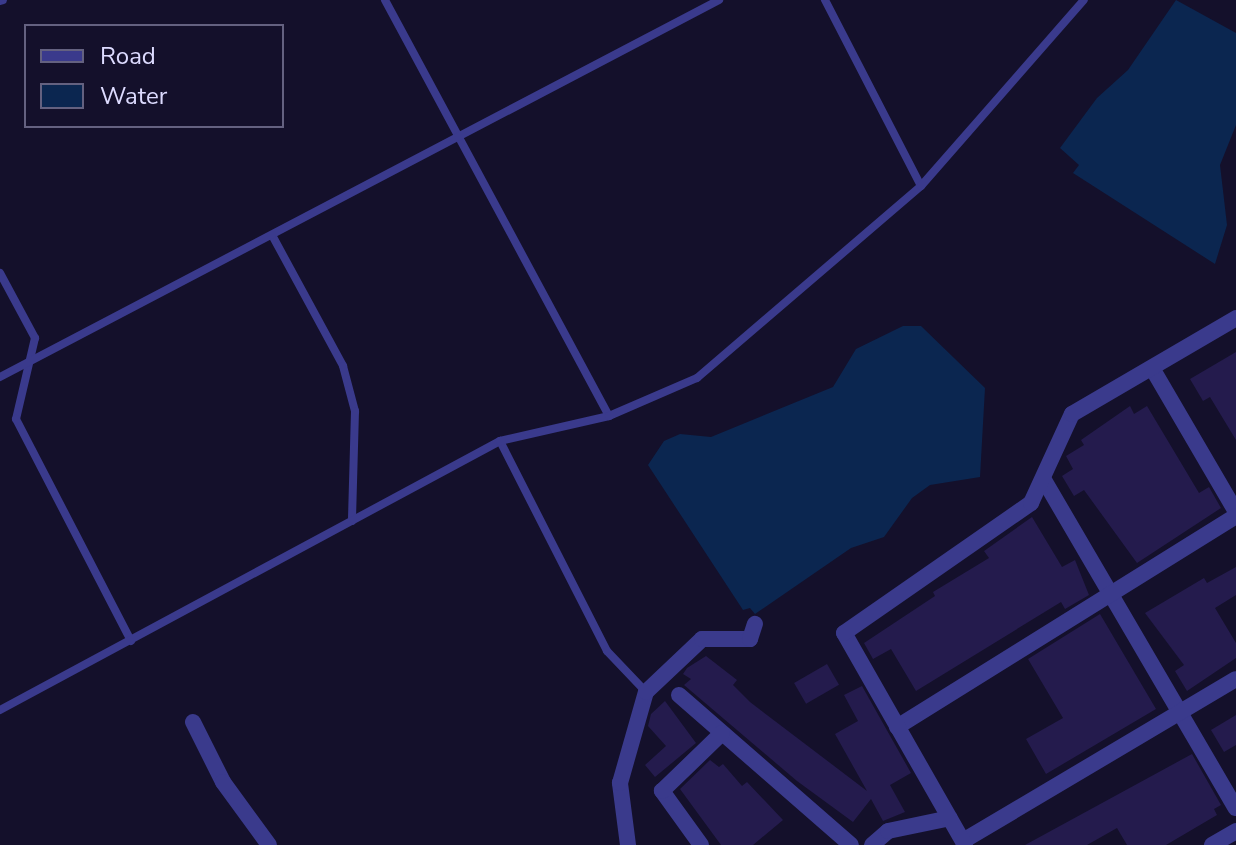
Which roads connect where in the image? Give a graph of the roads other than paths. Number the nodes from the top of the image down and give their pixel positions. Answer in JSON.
{"nodes":[{"id":1,"x":385,"y":0,"type":"edge"},
{"id":2,"x":719,"y":0,"type":"edge"},
{"id":3,"x":825,"y":0,"type":"edge"},
{"id":4,"x":1084,"y":0,"type":"edge"},
{"id":5,"x":456,"y":139,"type":"junction"},
{"id":6,"x":921,"y":186,"type":"junction"},
{"id":7,"x":272,"y":235,"type":"junction"},
{"id":8,"x":0,"y":273,"type":"edge"},
{"id":9,"x":1236,"y":318,"type":"edge"},
{"id":10,"x":33,"y":360,"type":"junction"},
{"id":11,"x":1152,"y":368,"type":"junction"},
{"id":12,"x":0,"y":377,"type":"edge"},
{"id":13,"x":609,"y":416,"type":"junction"},
{"id":14,"x":500,"y":441,"type":"junction"},
{"id":15,"x":1044,"y":480,"type":"junction"},
{"id":16,"x":1236,"y":514,"type":"edge"},
{"id":17,"x":352,"y":521,"type":"junction"},
{"id":18,"x":1110,"y":593,"type":"junction"},
{"id":19,"x":755,"y":624,"type":"dead end"},
{"id":20,"x":131,"y":641,"type":"junction"},
{"id":21,"x":1236,"y":679,"type":"edge"},
{"id":22,"x":646,"y":692,"type":"junction"},
{"id":23,"x":679,"y":695,"type":"dead end"},
{"id":24,"x":0,"y":710,"type":"edge"},
{"id":25,"x":1179,"y":713,"type":"junction"},
{"id":26,"x":193,"y":722,"type":"dead end"},
{"id":27,"x":897,"y":727,"type":"junction"},
{"id":28,"x":722,"y":733,"type":"junction"},
{"id":29,"x":1236,"y":808,"type":"edge"},
{"id":30,"x":950,"y":818,"type":"junction"},
{"id":31,"x":1236,"y":831,"type":"edge"},
{"id":32,"x":964,"y":843,"type":"edge"},
{"id":33,"x":269,"y":845,"type":"edge"},
{"id":34,"x":628,"y":845,"type":"edge"},
{"id":35,"x":701,"y":845,"type":"edge"},
{"id":36,"x":851,"y":845,"type":"edge"},
{"id":37,"x":872,"y":845,"type":"edge"},
{"id":38,"x":1212,"y":845,"type":"edge"}],
"edges":[{"from":1,"to":5,"type":"lane"},
{"from":2,"to":5,"type":"lane"},
{"from":3,"to":6,"type":"lane"},
{"from":4,"to":6,"type":"lane"},
{"from":5,"to":7,"type":"lane"},
{"from":5,"to":13,"type":"lane"},
{"from":6,"to":13,"type":"lane"},
{"from":7,"to":10,"type":"lane"},
{"from":7,"to":17,"type":"lane"},
{"from":8,"to":10,"type":"lane"},
{"from":9,"to":11,"type":"street"},
{"from":10,"to":12,"type":"lane"},
{"from":10,"to":20,"type":"lane"},
{"from":11,"to":15,"type":"street"},
{"from":11,"to":16,"type":"street"},
{"from":13,"to":14,"type":"lane"},
{"from":14,"to":17,"type":"lane"},
{"from":14,"to":22,"type":"lane"},
{"from":15,"to":18,"type":"street"},
{"from":15,"to":27,"type":"street"},
{"from":16,"to":18,"type":"street"},
{"from":17,"to":20,"type":"lane"},
{"from":18,"to":25,"type":"street"},
{"from":18,"to":27,"type":"street"},
{"from":19,"to":22,"type":"street"},
{"from":20,"to":24,"type":"lane"},
{"from":21,"to":25,"type":"street"},
{"from":22,"to":34,"type":"street"},
{"from":23,"to":28,"type":"street"},
{"from":25,"to":29,"type":"street"},
{"from":25,"to":32,"type":"street"},
{"from":26,"to":33,"type":"street"},
{"from":27,"to":30,"type":"street"},
{"from":28,"to":35,"type":"street"},
{"from":28,"to":36,"type":"street"},
{"from":30,"to":32,"type":"street"},
{"from":30,"to":37,"type":"street"},
{"from":31,"to":38,"type":"street"}]}
